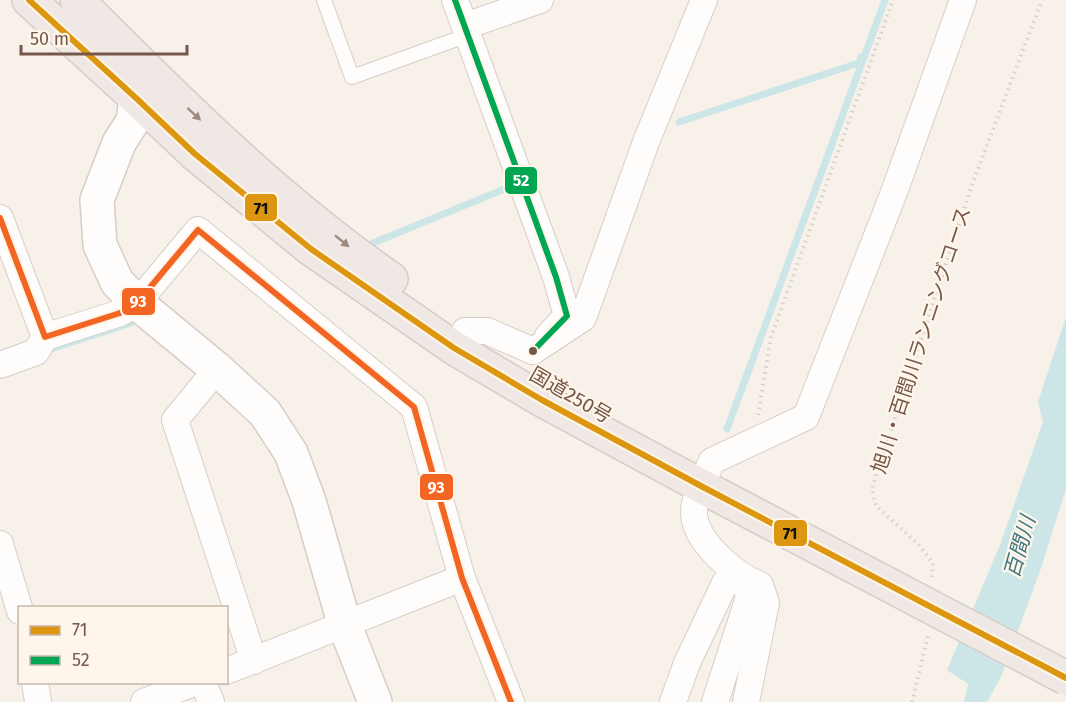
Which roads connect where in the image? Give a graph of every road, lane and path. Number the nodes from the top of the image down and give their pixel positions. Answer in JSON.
{"nodes":[{"id":1,"x":29,"y":0,"type":"edge"},
{"id":2,"x":77,"y":0,"type":"edge"},
{"id":3,"x":324,"y":0,"type":"edge"},
{"id":4,"x":455,"y":0,"type":"edge"},
{"id":5,"x":540,"y":0,"type":"edge"},
{"id":6,"x":704,"y":0,"type":"edge"},
{"id":7,"x":893,"y":0,"type":"edge"},
{"id":8,"x":963,"y":0,"type":"edge"},
{"id":9,"x":1042,"y":0,"type":"edge"},
{"id":10,"x":466,"y":31,"type":"junction"},
{"id":11,"x":136,"y":98,"type":"junction"},
{"id":12,"x":0,"y":218,"type":"edge"},
{"id":13,"x":137,"y":303,"type":"junction"},
{"id":14,"x":465,"y":331,"type":"junction"},
{"id":15,"x":45,"y":337,"type":"junction"},
{"id":16,"x":533,"y":351,"type":"junction"},
{"id":17,"x":0,"y":365,"type":"edge"},
{"id":18,"x":217,"y":369,"type":"junction"},
{"id":19,"x":754,"y":441,"type":"junction"},
{"id":20,"x":712,"y":483,"type":"junction"},
{"id":21,"x":0,"y":544,"type":"edge"},
{"id":22,"x":462,"y":578,"type":"junction"},
{"id":23,"x":745,"y":579,"type":"junction"},
{"id":24,"x":931,"y":585,"type":"dead end"},
{"id":25,"x":19,"y":606,"type":"edge"},
{"id":26,"x":345,"y":626,"type":"junction"},
{"id":27,"x":928,"y":630,"type":"dead end"},
{"id":28,"x":254,"y":661,"type":"junction"},
{"id":29,"x":1066,"y":661,"type":"edge"},
{"id":30,"x":228,"y":670,"type":"edge"},
{"id":31,"x":1066,"y":678,"type":"edge"},
{"id":32,"x":35,"y":684,"type":"edge"},
{"id":33,"x":191,"y":684,"type":"edge"},
{"id":34,"x":204,"y":684,"type":"edge"},
{"id":35,"x":38,"y":702,"type":"edge"},
{"id":36,"x":144,"y":702,"type":"edge"},
{"id":37,"x":211,"y":702,"type":"edge"},
{"id":38,"x":375,"y":702,"type":"edge"},
{"id":39,"x":511,"y":702,"type":"edge"},
{"id":40,"x":673,"y":702,"type":"edge"},
{"id":41,"x":715,"y":702,"type":"edge"},
{"id":42,"x":746,"y":702,"type":"edge"},
{"id":43,"x":912,"y":702,"type":"edge"}],
"edges":[{"from":1,"to":11,"type":"highway","name":"国道250号"},
{"from":2,"to":14,"type":"highway","name":"国道250号","one_way":true},
{"from":3,"to":10,"type":"lane"},
{"from":4,"to":10,"type":"street"},
{"from":5,"to":10,"type":"street"},
{"from":6,"to":16,"type":"street"},
{"from":7,"to":19,"type":"path"},
{"from":8,"to":19,"type":"street"},
{"from":9,"to":24,"type":"path","name":"旭川・百間川ランニングコース"},
{"from":10,"to":16,"type":"street"},
{"from":11,"to":13,"type":"street"},
{"from":11,"to":20,"type":"highway","name":"国道250号"},
{"from":12,"to":15,"type":"street"},
{"from":13,"to":15,"type":"street"},
{"from":13,"to":18,"type":"street"},
{"from":13,"to":22,"type":"street"},
{"from":14,"to":16,"type":"street"},
{"from":14,"to":20,"type":"highway","name":"国道250号"},
{"from":15,"to":17,"type":"street"},
{"from":18,"to":26,"type":"street"},
{"from":18,"to":28,"type":"street"},
{"from":19,"to":20,"type":"street"},
{"from":20,"to":23,"type":"street"},
{"from":20,"to":29,"type":"highway","name":"国道250号"},
{"from":20,"to":31,"type":"highway","name":"国道250号","bridge":true},
{"from":21,"to":25,"type":"street"},
{"from":22,"to":26,"type":"street"},
{"from":22,"to":39,"type":"street"},
{"from":23,"to":40,"type":"street"},
{"from":23,"to":41,"type":"street"},
{"from":23,"to":42,"type":"street"},
{"from":26,"to":28,"type":"street"},
{"from":26,"to":38,"type":"street"},
{"from":27,"to":43,"type":"path"},
{"from":28,"to":30,"type":"street"},
{"from":32,"to":35,"type":"street"},
{"from":33,"to":36,"type":"street"},
{"from":34,"to":37,"type":"street"}]}
